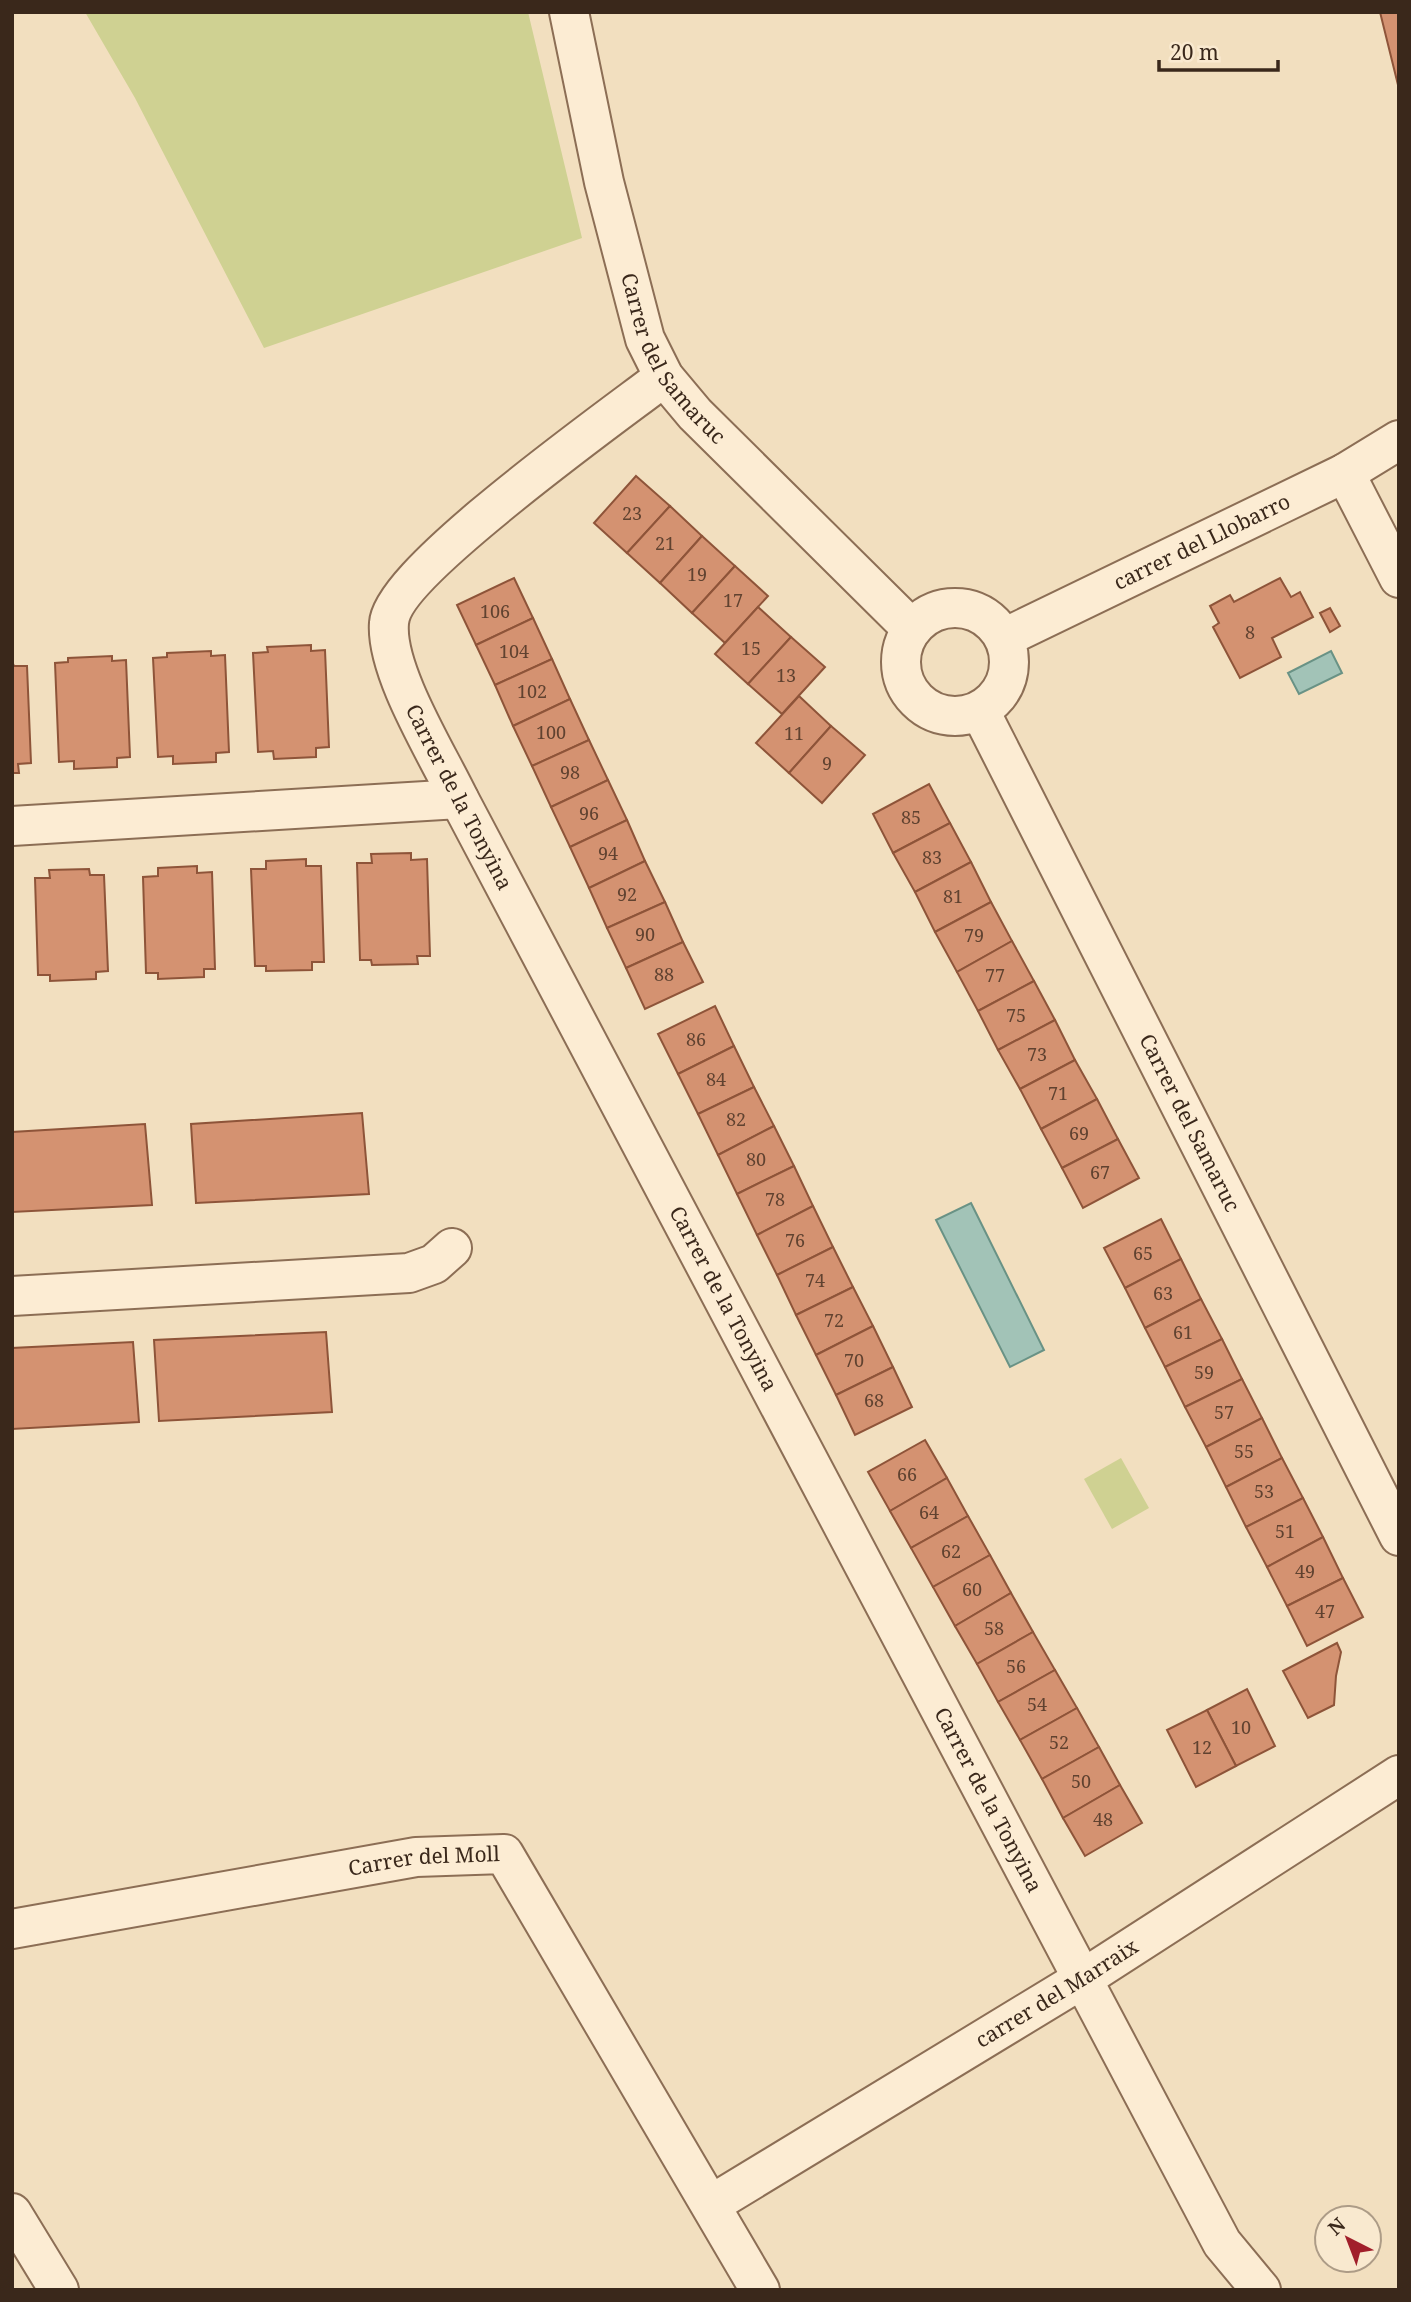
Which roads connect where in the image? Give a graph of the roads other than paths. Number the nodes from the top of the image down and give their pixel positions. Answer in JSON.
{"nodes":[{"id":1,"x":569,"y":12,"type":"edge"},
{"id":2,"x":664,"y":377,"type":"junction"},
{"id":3,"x":1399,"y":440,"type":"edge"},
{"id":4,"x":1345,"y":473,"type":"junction"},
{"id":5,"x":1399,"y":578,"type":"edge"},
{"id":6,"x":912,"y":628,"type":"junction"},
{"id":7,"x":1004,"y":638,"type":"junction"},
{"id":8,"x":980,"y":711,"type":"junction"},
{"id":9,"x":459,"y":799,"type":"junction"},
{"id":10,"x":12,"y":826,"type":"edge"},
{"id":11,"x":452,"y":1248,"type":"dead end"},
{"id":12,"x":12,"y":1296,"type":"edge"},
{"id":13,"x":1399,"y":1536,"type":"edge"},
{"id":14,"x":1399,"y":1775,"type":"edge"},
{"id":15,"x":12,"y":1929,"type":"edge"},
{"id":16,"x":1084,"y":1978,"type":"junction"},
{"id":17,"x":712,"y":2204,"type":"junction"},
{"id":18,"x":12,"y":2213,"type":"edge"},
{"id":19,"x":59,"y":2290,"type":"edge"},
{"id":20,"x":760,"y":2290,"type":"edge"},
{"id":21,"x":1261,"y":2290,"type":"edge"}],
"edges":[{"from":1,"to":2,"type":"street","name":"Carrer del Samaruc"},
{"from":2,"to":6,"type":"street","name":"Carrer del Samaruc"},
{"from":2,"to":9,"type":"street","name":"Carrer de la Tonyina"},
{"from":3,"to":4,"type":"street","name":"carrer del Llobarro"},
{"from":4,"to":5,"type":"street"},
{"from":4,"to":7,"type":"street","name":"carrer del Llobarro"},
{"from":6,"to":7,"type":"street"},
{"from":6,"to":8,"type":"street"},
{"from":7,"to":8,"type":"street"},
{"from":8,"to":13,"type":"street","name":"Carrer del Samaruc"},
{"from":9,"to":10,"type":"street"},
{"from":9,"to":16,"type":"street","name":"Carrer de la Tonyina"},
{"from":11,"to":12,"type":"street"},
{"from":14,"to":16,"type":"street","name":"carrer del Marraix"},
{"from":15,"to":17,"type":"street","name":"Carrer del Moll"},
{"from":16,"to":17,"type":"street","name":"carrer del Marraix"},
{"from":16,"to":21,"type":"street","name":"Carrer de la Tonyina"},
{"from":17,"to":20,"type":"street","name":"Carrer del Moll"},
{"from":18,"to":19,"type":"street"}]}
